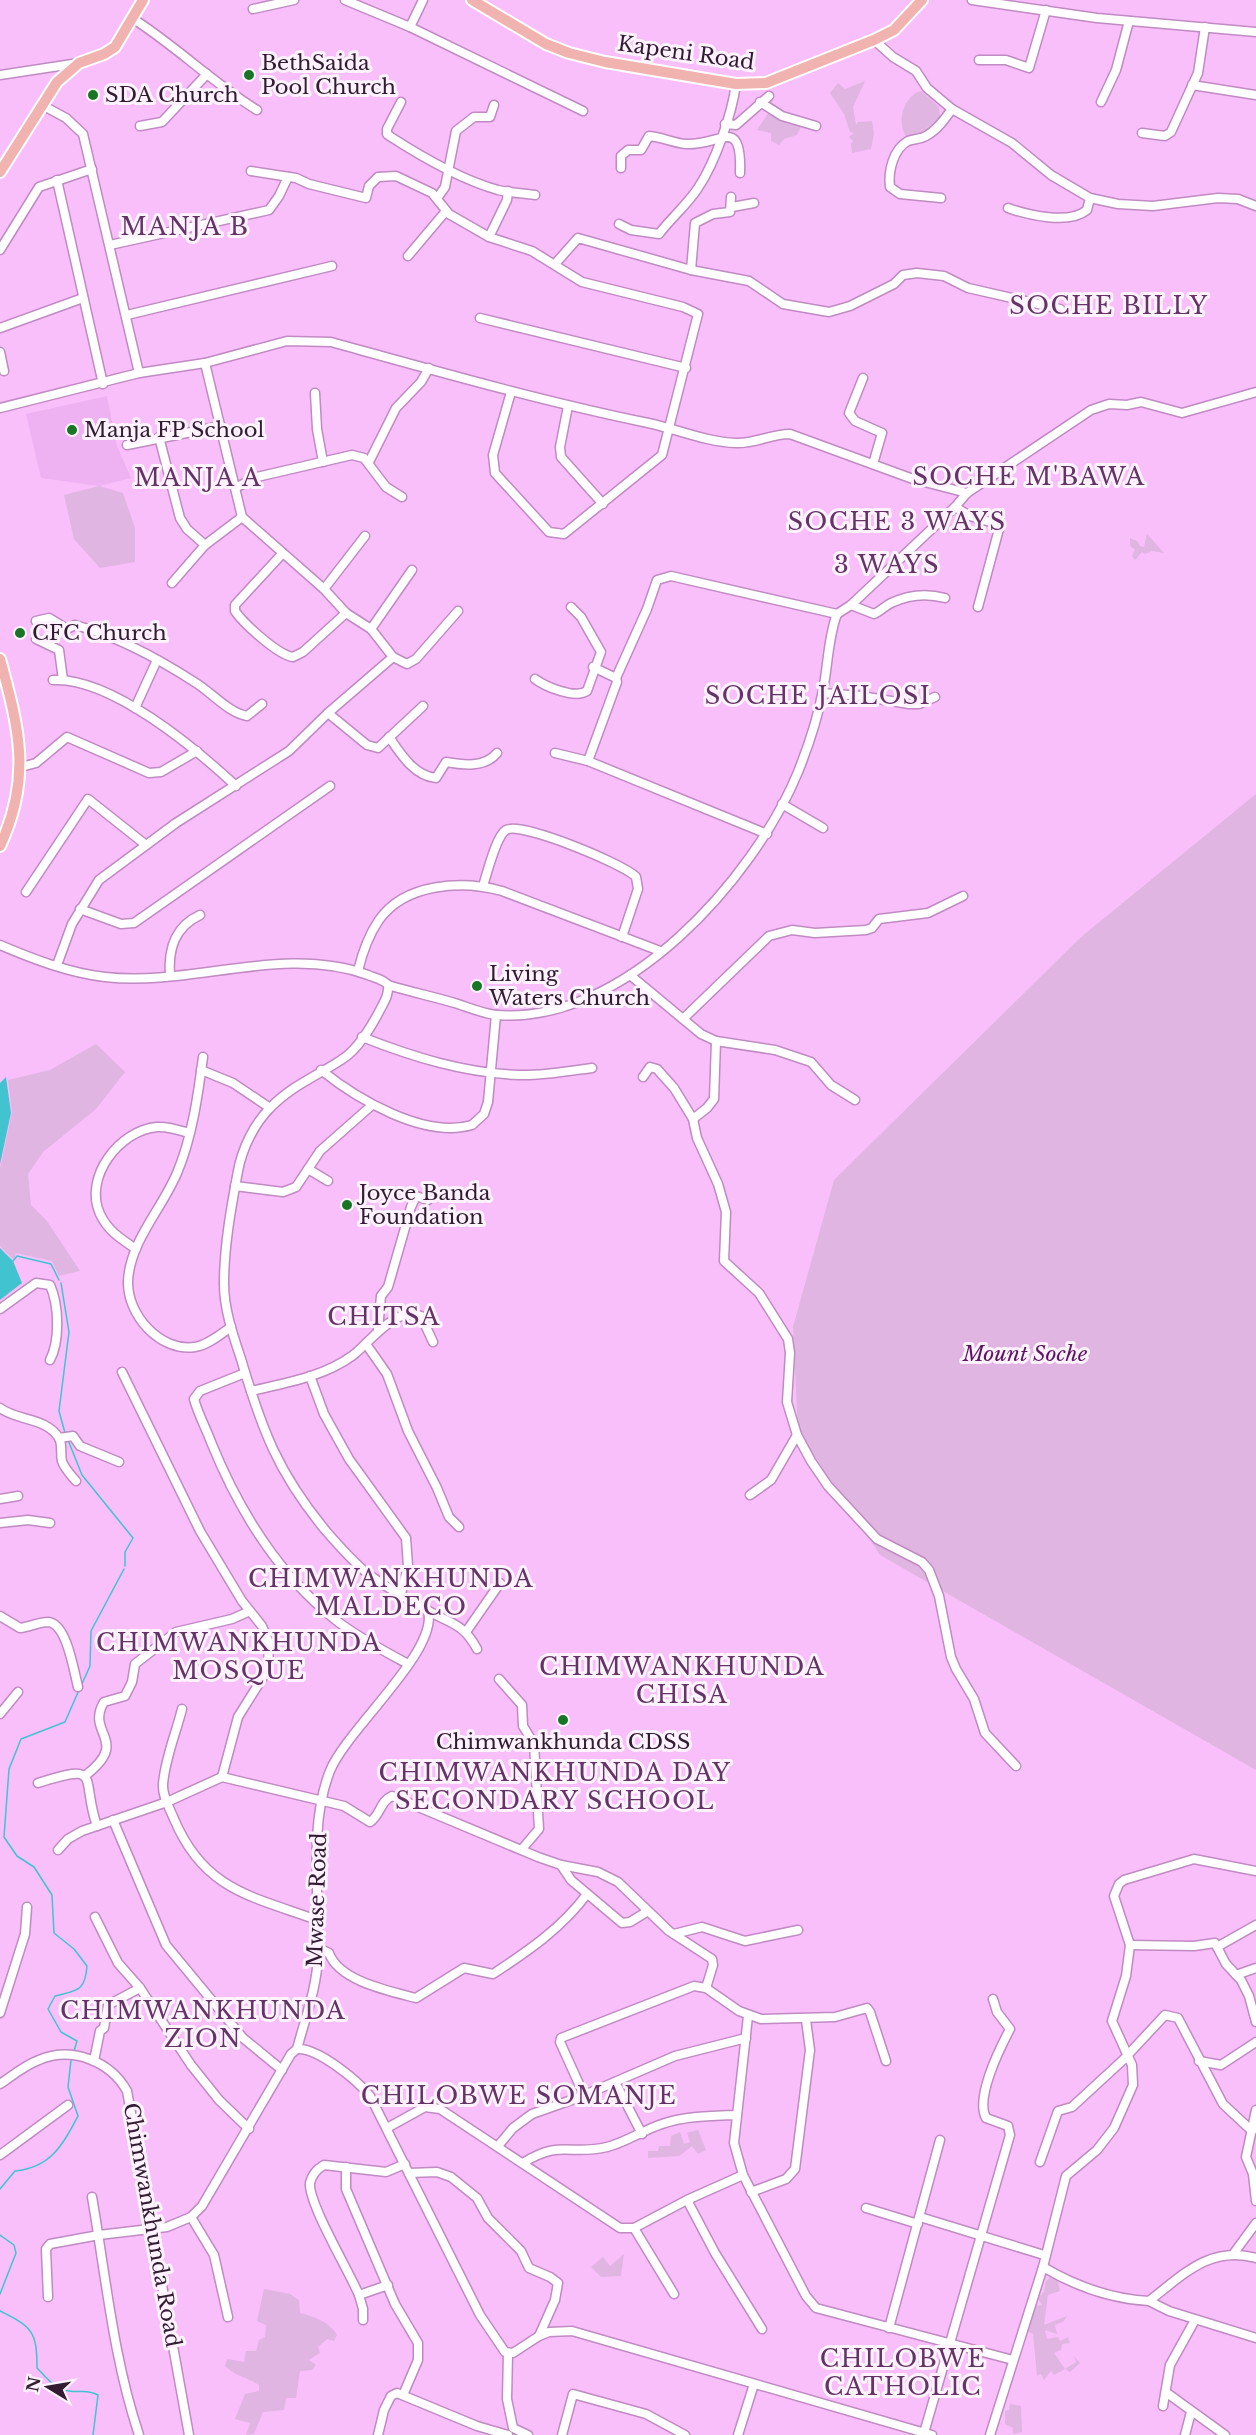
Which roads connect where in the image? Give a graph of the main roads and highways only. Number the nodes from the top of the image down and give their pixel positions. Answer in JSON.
{"nodes":[{"id":1,"x":143,"y":0,"type":"edge"},
{"id":2,"x":472,"y":0,"type":"edge"},
{"id":3,"x":922,"y":0,"type":"edge"},
{"id":4,"x":0,"y":172,"type":"edge"},
{"id":5,"x":0,"y":659,"type":"edge"},
{"id":6,"x":0,"y":846,"type":"edge"}],
"edges":[{"from":1,"to":4,"type":"main road"},
{"from":2,"to":3,"type":"main road","name":"Kapeni Road"},
{"from":5,"to":6,"type":"main road"}]}
